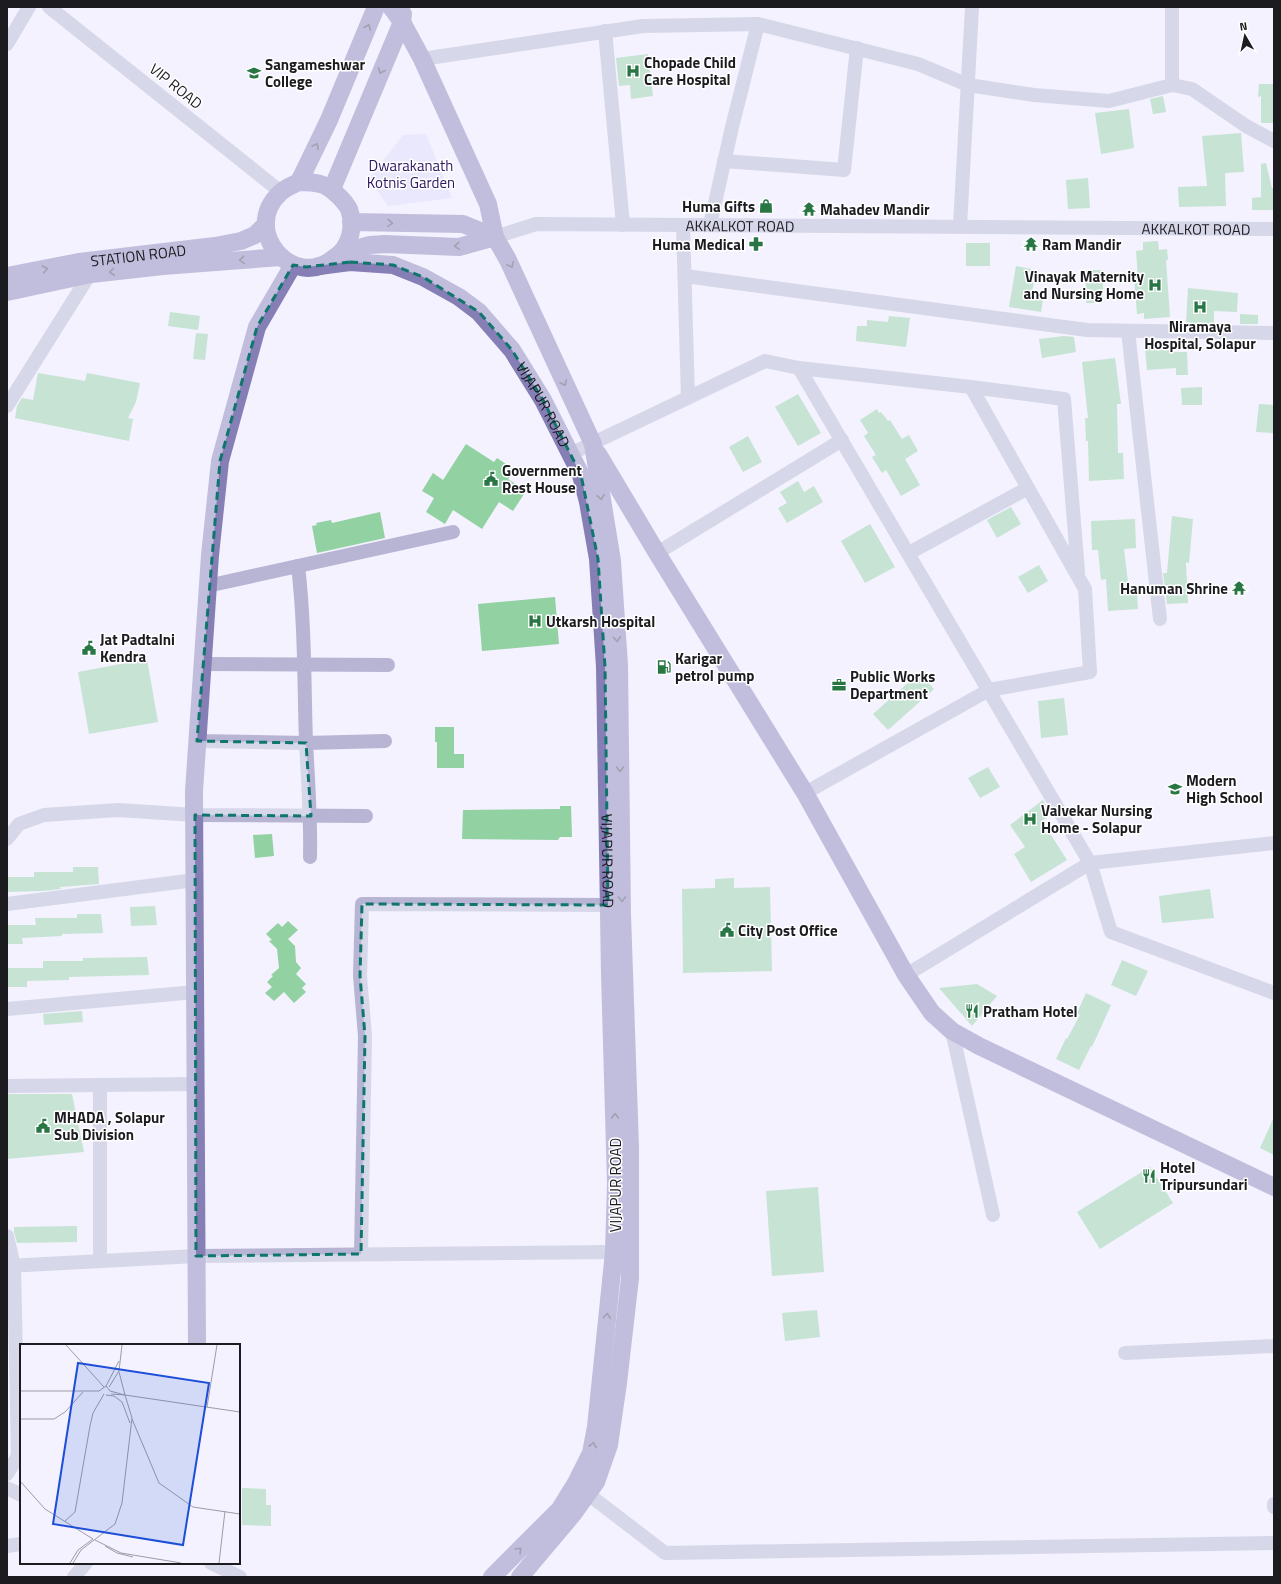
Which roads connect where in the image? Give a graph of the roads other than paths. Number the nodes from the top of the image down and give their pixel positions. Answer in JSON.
{"nodes":[{"id":1,"x":29,"y":7,"type":"edge"},
{"id":2,"x":49,"y":7,"type":"edge"},
{"id":3,"x":376,"y":7,"type":"edge"},
{"id":4,"x":391,"y":7,"type":"edge"},
{"id":5,"x":972,"y":7,"type":"edge"},
{"id":6,"x":1172,"y":7,"type":"edge"},
{"id":7,"x":403,"y":14,"type":"edge"},
{"id":8,"x":758,"y":24,"type":"junction"},
{"id":9,"x":605,"y":31,"type":"junction"},
{"id":10,"x":7,"y":44,"type":"edge"},
{"id":11,"x":856,"y":48,"type":"junction"},
{"id":12,"x":422,"y":58,"type":"junction"},
{"id":13,"x":968,"y":85,"type":"junction"},
{"id":14,"x":1172,"y":85,"type":"junction"},
{"id":15,"x":1274,"y":141,"type":"edge"},
{"id":16,"x":724,"y":161,"type":"junction"},
{"id":17,"x":299,"y":182,"type":"junction"},
{"id":18,"x":332,"y":189,"type":"junction"},
{"id":19,"x":281,"y":192,"type":"junction"},
{"id":20,"x":351,"y":222,"type":"junction"},
{"id":21,"x":266,"y":224,"type":"junction"},
{"id":22,"x":623,"y":225,"type":"junction"},
{"id":23,"x":683,"y":225,"type":"junction"},
{"id":24,"x":710,"y":225,"type":"junction"},
{"id":25,"x":960,"y":226,"type":"junction"},
{"id":26,"x":1274,"y":229,"type":"edge"},
{"id":27,"x":495,"y":237,"type":"junction"},
{"id":28,"x":344,"y":248,"type":"junction"},
{"id":29,"x":287,"y":261,"type":"junction"},
{"id":30,"x":319,"y":266,"type":"junction"},
{"id":31,"x":95,"y":267,"type":"junction"},
{"id":32,"x":7,"y":276,"type":"edge"},
{"id":33,"x":685,"y":276,"type":"junction"},
{"id":34,"x":7,"y":292,"type":"edge"},
{"id":35,"x":1128,"y":331,"type":"junction"},
{"id":36,"x":1274,"y":333,"type":"edge"},
{"id":37,"x":800,"y":368,"type":"junction"},
{"id":38,"x":971,"y":387,"type":"junction"},
{"id":39,"x":688,"y":398,"type":"junction"},
{"id":40,"x":7,"y":406,"type":"edge"},
{"id":41,"x":842,"y":440,"type":"junction"},
{"id":42,"x":593,"y":444,"type":"junction"},
{"id":43,"x":570,"y":454,"type":"junction"},
{"id":44,"x":1028,"y":488,"type":"junction"},
{"id":45,"x":453,"y":532,"type":"dead end"},
{"id":46,"x":657,"y":553,"type":"junction"},
{"id":47,"x":909,"y":553,"type":"junction"},
{"id":48,"x":298,"y":566,"type":"junction"},
{"id":49,"x":1079,"y":577,"type":"junction"},
{"id":50,"x":207,"y":586,"type":"junction"},
{"id":51,"x":1160,"y":619,"type":"dead end"},
{"id":52,"x":203,"y":664,"type":"junction"},
{"id":53,"x":388,"y":665,"type":"dead end"},
{"id":54,"x":305,"y":666,"type":"junction"},
{"id":55,"x":989,"y":690,"type":"junction"},
{"id":56,"x":197,"y":741,"type":"junction"},
{"id":57,"x":385,"y":741,"type":"dead end"},
{"id":58,"x":306,"y":743,"type":"junction"},
{"id":59,"x":805,"y":793,"type":"junction"},
{"id":60,"x":194,"y":815,"type":"junction"},
{"id":61,"x":311,"y":816,"type":"junction"},
{"id":62,"x":366,"y":816,"type":"dead end"},
{"id":63,"x":7,"y":839,"type":"edge"},
{"id":64,"x":1274,"y":843,"type":"edge"},
{"id":65,"x":310,"y":857,"type":"dead end"},
{"id":66,"x":1090,"y":863,"type":"junction"},
{"id":67,"x":195,"y":880,"type":"junction"},
{"id":68,"x":7,"y":904,"type":"edge"},
{"id":69,"x":608,"y":905,"type":"junction"},
{"id":70,"x":906,"y":975,"type":"junction"},
{"id":71,"x":195,"y":992,"type":"junction"},
{"id":72,"x":1274,"y":993,"type":"edge"},
{"id":73,"x":7,"y":1009,"type":"edge"},
{"id":74,"x":952,"y":1031,"type":"junction"},
{"id":75,"x":196,"y":1084,"type":"junction"},
{"id":76,"x":100,"y":1085,"type":"junction"},
{"id":77,"x":7,"y":1086,"type":"edge"},
{"id":78,"x":1274,"y":1186,"type":"edge"},
{"id":79,"x":993,"y":1215,"type":"dead end"},
{"id":80,"x":7,"y":1236,"type":"edge"},
{"id":81,"x":614,"y":1252,"type":"junction"},
{"id":82,"x":362,"y":1254,"type":"junction"},
{"id":83,"x":196,"y":1256,"type":"junction"},
{"id":84,"x":100,"y":1261,"type":"junction"},
{"id":85,"x":10,"y":1266,"type":"edge"},
{"id":86,"x":197,"y":1344,"type":"edge"},
{"id":87,"x":1274,"y":1346,"type":"edge"},
{"id":88,"x":1124,"y":1353,"type":"dead end"},
{"id":89,"x":7,"y":1474,"type":"edge"},
{"id":90,"x":7,"y":1488,"type":"edge"},
{"id":91,"x":20,"y":1494,"type":"edge"},
{"id":92,"x":588,"y":1494,"type":"junction"},
{"id":93,"x":1274,"y":1543,"type":"edge"},
{"id":94,"x":20,"y":1544,"type":"edge"},
{"id":95,"x":7,"y":1546,"type":"edge"},
{"id":96,"x":85,"y":1564,"type":"edge"},
{"id":97,"x":213,"y":1564,"type":"edge"},
{"id":98,"x":74,"y":1577,"type":"edge"},
{"id":99,"x":240,"y":1577,"type":"edge"},
{"id":100,"x":492,"y":1577,"type":"edge"},
{"id":101,"x":520,"y":1577,"type":"edge"}],
"edges":[{"from":1,"to":10,"type":"street"},
{"from":2,"to":19,"type":"street","name":"VIP ROAD"},
{"from":17,"to":3,"type":"main road","one_way":true},
{"from":4,"to":7,"type":"main road","name":"VIJAPUR ROAD"},
{"from":5,"to":13,"type":"street"},
{"from":6,"to":14,"type":"street"},
{"from":7,"to":12,"type":"main road","name":"VIJAPUR ROAD"},
{"from":7,"to":18,"type":"main road","one_way":true},
{"from":8,"to":9,"type":"street"},
{"from":8,"to":11,"type":"street"},
{"from":8,"to":16,"type":"street"},
{"from":9,"to":12,"type":"street"},
{"from":9,"to":22,"type":"street"},
{"from":11,"to":13,"type":"street"},
{"from":11,"to":16,"type":"street"},
{"from":12,"to":27,"type":"main road","name":"VIJAPUR ROAD"},
{"from":13,"to":14,"type":"street"},
{"from":13,"to":25,"type":"street"},
{"from":14,"to":15,"type":"street"},
{"from":16,"to":24,"type":"street"},
{"from":17,"to":18,"type":"main road"},
{"from":17,"to":19,"type":"main road"},
{"from":18,"to":20,"type":"main road"},
{"from":19,"to":21,"type":"main road"},
{"from":20,"to":27,"type":"main road","one_way":true},
{"from":20,"to":28,"type":"main road"},
{"from":21,"to":29,"type":"main road"},
{"from":21,"to":31,"type":"main road","name":"STATION ROAD"},
{"from":22,"to":23,"type":"street","name":"AKKALKOT ROAD"},
{"from":22,"to":27,"type":"street","name":"AKKALKOT ROAD"},
{"from":23,"to":24,"type":"street","name":"AKKALKOT ROAD"},
{"from":23,"to":33,"type":"street"},
{"from":24,"to":25,"type":"street","name":"AKKALKOT ROAD"},
{"from":25,"to":26,"type":"street","name":"AKKALKOT ROAD"},
{"from":27,"to":28,"type":"main road","one_way":true},
{"from":27,"to":42,"type":"main road","name":"VIJAPUR ROAD","one_way":true},
{"from":28,"to":30,"type":"main road"},
{"from":29,"to":30,"type":"main road"},
{"from":29,"to":31,"type":"main road","one_way":true},
{"from":29,"to":50,"type":"main road"},
{"from":30,"to":43,"type":"main road","name":"VIJAPUR ROAD"},
{"from":32,"to":31,"type":"main road","name":"STATION ROAD","one_way":true},
{"from":31,"to":34,"type":"main road"},
{"from":31,"to":40,"type":"street"},
{"from":33,"to":35,"type":"street"},
{"from":33,"to":39,"type":"street"},
{"from":35,"to":36,"type":"street"},
{"from":35,"to":51,"type":"street"},
{"from":37,"to":38,"type":"street"},
{"from":37,"to":39,"type":"street"},
{"from":37,"to":41,"type":"street"},
{"from":38,"to":44,"type":"street"},
{"from":38,"to":49,"type":"street"},
{"from":39,"to":42,"type":"street"},
{"from":41,"to":46,"type":"street"},
{"from":41,"to":47,"type":"street"},
{"from":42,"to":43,"type":"street"},
{"from":42,"to":46,"type":"main road"},
{"from":42,"to":92,"type":"main road","name":"VIJAPUR ROAD","one_way":true},
{"from":43,"to":69,"type":"main road","name":"VIJAPUR ROAD"},
{"from":44,"to":47,"type":"street"},
{"from":44,"to":49,"type":"street"},
{"from":45,"to":48,"type":"street"},
{"from":46,"to":59,"type":"main road"},
{"from":47,"to":55,"type":"street"},
{"from":48,"to":50,"type":"street"},
{"from":48,"to":54,"type":"street"},
{"from":49,"to":55,"type":"street"},
{"from":50,"to":52,"type":"main road"},
{"from":52,"to":54,"type":"street"},
{"from":52,"to":56,"type":"main road"},
{"from":53,"to":54,"type":"street"},
{"from":54,"to":58,"type":"street"},
{"from":55,"to":59,"type":"street"},
{"from":55,"to":66,"type":"street"},
{"from":56,"to":58,"type":"street"},
{"from":56,"to":60,"type":"main road"},
{"from":57,"to":58,"type":"street"},
{"from":58,"to":61,"type":"street"},
{"from":59,"to":70,"type":"main road"},
{"from":60,"to":61,"type":"street"},
{"from":60,"to":63,"type":"street"},
{"from":60,"to":67,"type":"main road"},
{"from":61,"to":62,"type":"street"},
{"from":61,"to":65,"type":"street"},
{"from":64,"to":66,"type":"street"},
{"from":66,"to":70,"type":"street"},
{"from":66,"to":72,"type":"street"},
{"from":67,"to":68,"type":"street"},
{"from":67,"to":71,"type":"main road"},
{"from":81,"to":69,"type":"main road","name":"VIJAPUR ROAD","one_way":true},
{"from":69,"to":82,"type":"street"},
{"from":70,"to":74,"type":"main road"},
{"from":71,"to":73,"type":"street"},
{"from":71,"to":75,"type":"main road"},
{"from":74,"to":78,"type":"main road"},
{"from":74,"to":79,"type":"street"},
{"from":75,"to":76,"type":"street"},
{"from":75,"to":83,"type":"main road"},
{"from":76,"to":77,"type":"street"},
{"from":76,"to":84,"type":"street"},
{"from":80,"to":85,"type":"street"},
{"from":81,"to":82,"type":"street"},
{"from":100,"to":81,"type":"main road","name":"VIJAPUR ROAD","one_way":true},
{"from":82,"to":83,"type":"street"},
{"from":83,"to":84,"type":"street"},
{"from":83,"to":86,"type":"main road"},
{"from":84,"to":85,"type":"street"},
{"from":85,"to":89,"type":"street"},
{"from":87,"to":88,"type":"street"},
{"from":90,"to":91,"type":"street"},
{"from":92,"to":93,"type":"street"},
{"from":92,"to":101,"type":"main road","name":"VIJAPUR ROAD"},
{"from":94,"to":95,"type":"street"},
{"from":96,"to":98,"type":"street"},
{"from":97,"to":99,"type":"street"}]}
